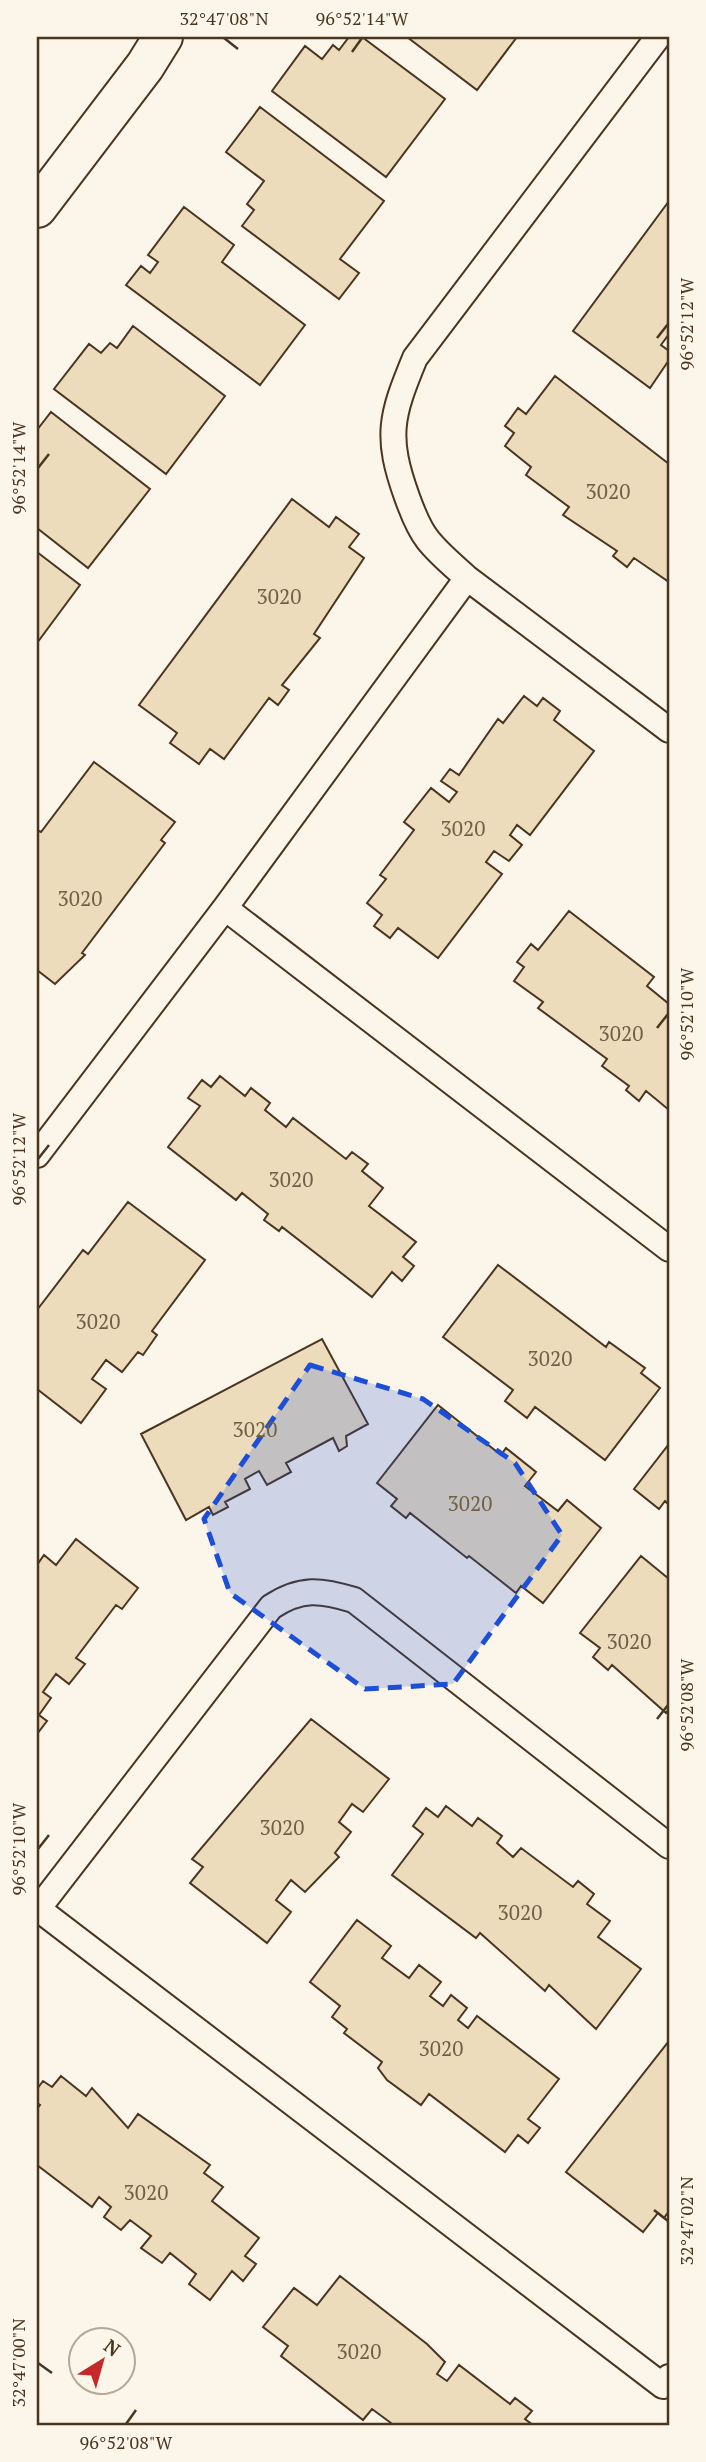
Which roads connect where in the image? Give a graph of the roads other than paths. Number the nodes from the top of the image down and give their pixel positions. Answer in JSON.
{"nodes":[{"id":1,"x":163,"y":37,"type":"edge"},
{"id":2,"x":658,"y":37,"type":"edge"},
{"id":3,"x":37,"y":208,"type":"edge"},
{"id":4,"x":467,"y":578,"type":"junction"},
{"id":5,"x":669,"y":730,"type":"edge"},
{"id":6,"x":225,"y":908,"type":"junction"},
{"id":7,"x":37,"y":1155,"type":"edge"},
{"id":8,"x":669,"y":1249,"type":"edge"},
{"id":9,"x":669,"y":1846,"type":"edge"},
{"id":10,"x":37,"y":1909,"type":"edge"},
{"id":11,"x":667,"y":2384,"type":"edge"}],
"edges":[{"from":1,"to":3,"type":"street"},
{"from":2,"to":4,"type":"lane"},
{"from":4,"to":5,"type":"lane"},
{"from":4,"to":6,"type":"lane"},
{"from":6,"to":7,"type":"lane"},
{"from":6,"to":8,"type":"lane"},
{"from":9,"to":10,"type":"lane"},
{"from":10,"to":11,"type":"lane"}]}
